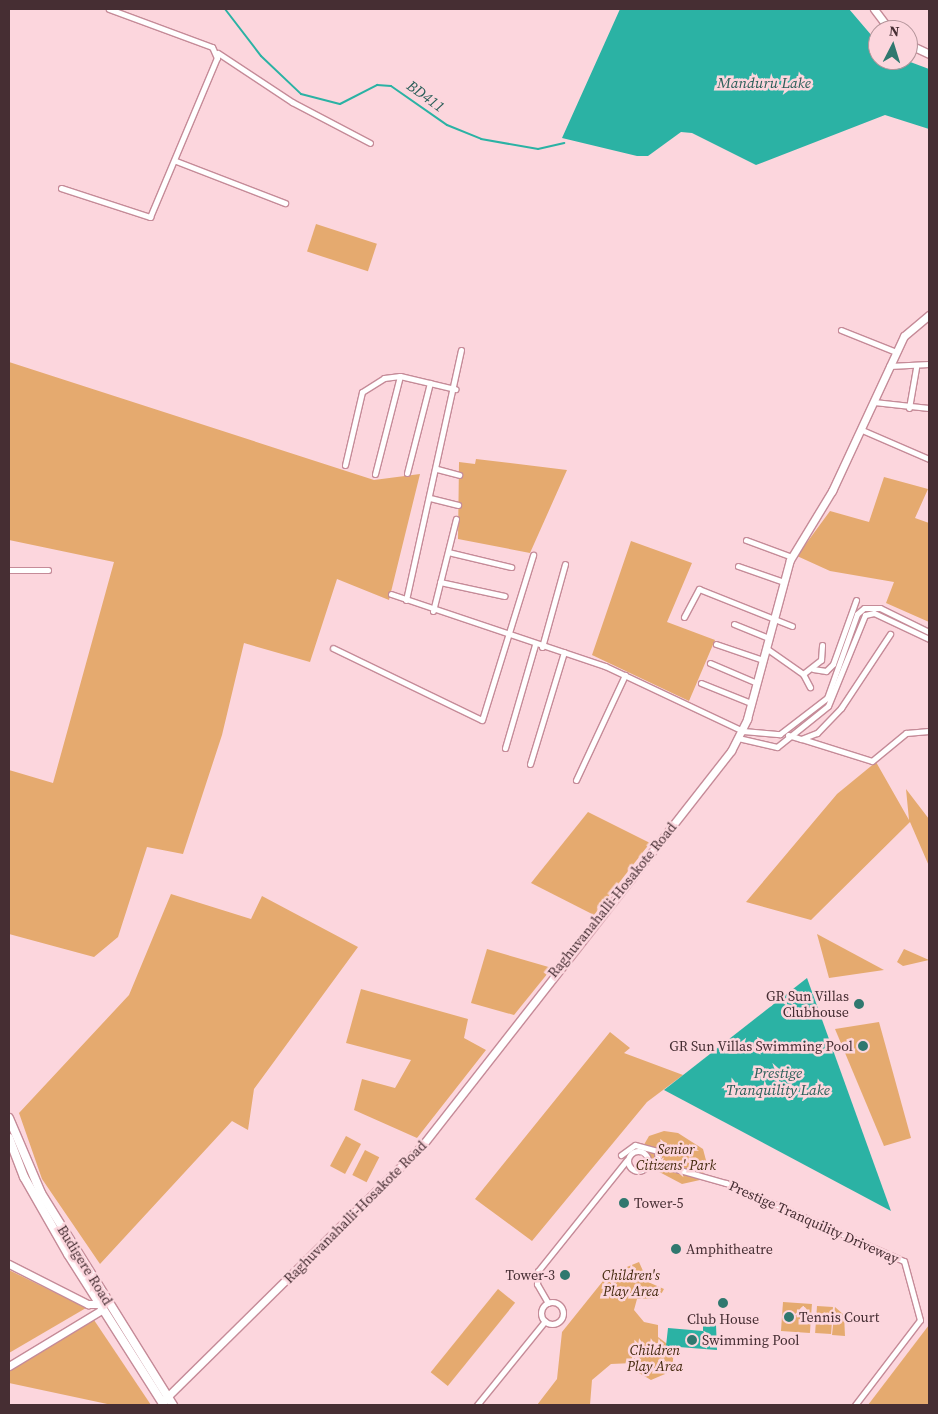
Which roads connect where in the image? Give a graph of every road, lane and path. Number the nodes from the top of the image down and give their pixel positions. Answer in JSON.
{"nodes":[{"id":1,"x":109,"y":9,"type":"edge"},
{"id":2,"x":874,"y":9,"type":"edge"},
{"id":3,"x":882,"y":20,"type":"edge"},
{"id":4,"x":218,"y":53,"type":"junction"},
{"id":5,"x":370,"y":143,"type":"dead end"},
{"id":6,"x":176,"y":161,"type":"junction"},
{"id":7,"x":61,"y":188,"type":"dead end"},
{"id":8,"x":285,"y":202,"type":"dead end"},
{"id":9,"x":929,"y":316,"type":"edge"},
{"id":10,"x":841,"y":330,"type":"dead end"},
{"id":11,"x":461,"y":350,"type":"dead end"},
{"id":12,"x":896,"y":352,"type":"junction"},
{"id":13,"x":929,"y":364,"type":"edge"},
{"id":14,"x":889,"y":366,"type":"junction"},
{"id":15,"x":916,"y":368,"type":"junction"},
{"id":16,"x":400,"y":376,"type":"junction"},
{"id":17,"x":430,"y":383,"type":"junction"},
{"id":18,"x":455,"y":389,"type":"junction"},
{"id":19,"x":874,"y":402,"type":"junction"},
{"id":20,"x":909,"y":408,"type":"junction"},
{"id":21,"x":929,"y":408,"type":"edge"},
{"id":22,"x":862,"y":430,"type":"junction"},
{"id":23,"x":929,"y":459,"type":"edge"},
{"id":24,"x":345,"y":465,"type":"dead end"},
{"id":25,"x":437,"y":468,"type":"junction"},
{"id":26,"x":407,"y":473,"type":"dead end"},
{"id":27,"x":375,"y":474,"type":"dead end"},
{"id":28,"x":459,"y":475,"type":"dead end"},
{"id":29,"x":430,"y":498,"type":"junction"},
{"id":30,"x":458,"y":505,"type":"dead end"},
{"id":31,"x":456,"y":519,"type":"dead end"},
{"id":32,"x":746,"y":540,"type":"dead end"},
{"id":33,"x":448,"y":552,"type":"junction"},
{"id":34,"x":533,"y":555,"type":"dead end"},
{"id":35,"x":792,"y":558,"type":"junction"},
{"id":36,"x":565,"y":564,"type":"dead end"},
{"id":37,"x":738,"y":566,"type":"dead end"},
{"id":38,"x":511,"y":567,"type":"dead end"},
{"id":39,"x":9,"y":570,"type":"edge"},
{"id":40,"x":48,"y":570,"type":"dead end"},
{"id":41,"x":440,"y":582,"type":"junction"},
{"id":42,"x":784,"y":582,"type":"junction"},
{"id":43,"x":391,"y":594,"type":"dead end"},
{"id":44,"x":504,"y":596,"type":"dead end"},
{"id":45,"x":406,"y":600,"type":"junction"},
{"id":46,"x":856,"y":600,"type":"dead end"},
{"id":47,"x":433,"y":610,"type":"junction"},
{"id":48,"x":866,"y":611,"type":"junction"},
{"id":49,"x":684,"y":617,"type":"dead end"},
{"id":50,"x":774,"y":617,"type":"junction"},
{"id":51,"x":734,"y":624,"type":"dead end"},
{"id":52,"x":792,"y":626,"type":"dead end"},
{"id":53,"x":929,"y":632,"type":"edge"},
{"id":54,"x":890,"y":634,"type":"dead end"},
{"id":55,"x":509,"y":636,"type":"junction"},
{"id":56,"x":768,"y":638,"type":"junction"},
{"id":57,"x":929,"y":640,"type":"edge"},
{"id":58,"x":716,"y":644,"type":"dead end"},
{"id":59,"x":535,"y":645,"type":"junction"},
{"id":60,"x":822,"y":645,"type":"dead end"},
{"id":61,"x":542,"y":647,"type":"junction"},
{"id":62,"x":333,"y":648,"type":"dead end"},
{"id":63,"x":766,"y":648,"type":"junction"},
{"id":64,"x":564,"y":652,"type":"junction"},
{"id":65,"x":763,"y":660,"type":"junction"},
{"id":66,"x":710,"y":664,"type":"dead end"},
{"id":67,"x":813,"y":669,"type":"junction"},
{"id":68,"x":803,"y":674,"type":"junction"},
{"id":69,"x":625,"y":675,"type":"junction"},
{"id":70,"x":701,"y":683,"type":"dead end"},
{"id":71,"x":757,"y":683,"type":"junction"},
{"id":72,"x":810,"y":687,"type":"dead end"},
{"id":73,"x":751,"y":703,"type":"junction"},
{"id":74,"x":742,"y":731,"type":"junction"},
{"id":75,"x":929,"y":731,"type":"edge"},
{"id":76,"x":787,"y":734,"type":"junction"},
{"id":77,"x":738,"y":738,"type":"junction"},
{"id":78,"x":801,"y":739,"type":"junction"},
{"id":79,"x":505,"y":748,"type":"dead end"},
{"id":80,"x":530,"y":764,"type":"dead end"},
{"id":81,"x":576,"y":780,"type":"dead end"},
{"id":82,"x":9,"y":1118,"type":"edge"},
{"id":83,"x":9,"y":1138,"type":"edge"},
{"id":84,"x":621,"y":1155,"type":"dead end"},
{"id":85,"x":627,"y":1160,"type":"junction"},
{"id":86,"x":648,"y":1161,"type":"junction"},
{"id":87,"x":658,"y":1161,"type":"junction"},
{"id":88,"x":9,"y":1264,"type":"edge"},
{"id":89,"x":108,"y":1301,"type":"junction"},
{"id":90,"x":548,"y":1303,"type":"junction"},
{"id":91,"x":102,"y":1308,"type":"junction"},
{"id":92,"x":545,"y":1321,"type":"junction"},
{"id":93,"x":9,"y":1366,"type":"edge"},
{"id":94,"x":164,"y":1401,"type":"edge"},
{"id":95,"x":173,"y":1405,"type":"edge"},
{"id":96,"x":477,"y":1405,"type":"edge"},
{"id":97,"x":855,"y":1405,"type":"edge"}],
"edges":[{"from":1,"to":4,"type":"street"},
{"from":2,"to":3,"type":"main road"},
{"from":4,"to":5,"type":"street"},
{"from":4,"to":6,"type":"street"},
{"from":6,"to":7,"type":"street"},
{"from":6,"to":8,"type":"street"},
{"from":9,"to":12,"type":"main road","name":"Raghuvanahalli-Hosakote Road"},
{"from":10,"to":12,"type":"street"},
{"from":11,"to":18,"type":"street"},
{"from":12,"to":14,"type":"main road","name":"Raghuvanahalli-Hosakote Road"},
{"from":13,"to":15,"type":"street"},
{"from":14,"to":15,"type":"street"},
{"from":14,"to":19,"type":"main road","name":"Raghuvanahalli-Hosakote Road"},
{"from":15,"to":20,"type":"street"},
{"from":16,"to":17,"type":"street"},
{"from":16,"to":24,"type":"street"},
{"from":16,"to":27,"type":"street"},
{"from":17,"to":18,"type":"street"},
{"from":17,"to":26,"type":"street"},
{"from":18,"to":25,"type":"street"},
{"from":19,"to":20,"type":"street"},
{"from":19,"to":22,"type":"main road","name":"Raghuvanahalli-Hosakote Road"},
{"from":20,"to":21,"type":"street"},
{"from":22,"to":23,"type":"street"},
{"from":22,"to":35,"type":"main road","name":"Raghuvanahalli-Hosakote Road"},
{"from":25,"to":28,"type":"street"},
{"from":25,"to":29,"type":"street"},
{"from":29,"to":30,"type":"street"},
{"from":29,"to":45,"type":"street"},
{"from":31,"to":33,"type":"street"},
{"from":32,"to":35,"type":"street"},
{"from":33,"to":38,"type":"street"},
{"from":33,"to":41,"type":"street"},
{"from":34,"to":55,"type":"street"},
{"from":35,"to":42,"type":"main road","name":"Raghuvanahalli-Hosakote Road"},
{"from":36,"to":61,"type":"street"},
{"from":37,"to":42,"type":"street"},
{"from":39,"to":40,"type":"street"},
{"from":41,"to":44,"type":"street"},
{"from":41,"to":47,"type":"street"},
{"from":42,"to":50,"type":"main road","name":"Raghuvanahalli-Hosakote Road"},
{"from":43,"to":45,"type":"street"},
{"from":45,"to":47,"type":"street"},
{"from":46,"to":67,"type":"street"},
{"from":47,"to":55,"type":"street"},
{"from":48,"to":53,"type":"street"},
{"from":48,"to":57,"type":"street"},
{"from":48,"to":76,"type":"street"},
{"from":49,"to":50,"type":"street"},
{"from":50,"to":52,"type":"street"},
{"from":50,"to":56,"type":"main road","name":"Raghuvanahalli-Hosakote Road"},
{"from":51,"to":56,"type":"street"},
{"from":54,"to":78,"type":"street"},
{"from":55,"to":59,"type":"street"},
{"from":55,"to":62,"type":"street"},
{"from":56,"to":63,"type":"main road","name":"Raghuvanahalli-Hosakote Road"},
{"from":58,"to":65,"type":"street"},
{"from":59,"to":61,"type":"street"},
{"from":59,"to":79,"type":"street"},
{"from":60,"to":67,"type":"street"},
{"from":61,"to":64,"type":"street"},
{"from":63,"to":65,"type":"main road","name":"Raghuvanahalli-Hosakote Road"},
{"from":63,"to":68,"type":"street"},
{"from":64,"to":69,"type":"street"},
{"from":64,"to":80,"type":"street"},
{"from":65,"to":71,"type":"main road","name":"Raghuvanahalli-Hosakote Road"},
{"from":66,"to":71,"type":"street"},
{"from":67,"to":68,"type":"street"},
{"from":68,"to":72,"type":"street"},
{"from":69,"to":74,"type":"street"},
{"from":69,"to":81,"type":"street"},
{"from":70,"to":73,"type":"street"},
{"from":71,"to":73,"type":"main road","name":"Raghuvanahalli-Hosakote Road"},
{"from":73,"to":74,"type":"main road","name":"Raghuvanahalli-Hosakote Road"},
{"from":74,"to":76,"type":"street"},
{"from":74,"to":77,"type":"main road","name":"Raghuvanahalli-Hosakote Road"},
{"from":75,"to":78,"type":"street"},
{"from":76,"to":77,"type":"street"},
{"from":76,"to":78,"type":"street"},
{"from":77,"to":94,"type":"main road","name":"Raghuvanahalli-Hosakote Road"},
{"from":82,"to":89,"type":"main road","name":"Budigere Road"},
{"from":83,"to":91,"type":"main road","name":"Budigere Road"},
{"from":84,"to":87,"type":"street"},
{"from":85,"to":86,"type":"street","name":"Prestige Tranquility Driveway"},
{"from":85,"to":86,"type":"street","name":"Prestige Tranquility Driveway"},
{"from":85,"to":90,"type":"street"},
{"from":86,"to":87,"type":"street","name":"Prestige Tranquility Driveway"},
{"from":87,"to":97,"type":"street","name":"Prestige Tranquility Driveway"},
{"from":88,"to":91,"type":"main road"},
{"from":89,"to":91,"type":"main road"},
{"from":89,"to":94,"type":"main road","name":"Budigere Road"},
{"from":90,"to":92,"type":"street"},
{"from":90,"to":92,"type":"street"},
{"from":91,"to":93,"type":"main road"},
{"from":91,"to":94,"type":"main road","name":"Budigere Road"},
{"from":92,"to":96,"type":"street"},
{"from":94,"to":95,"type":"main road","name":"Budigere Road"}]}
